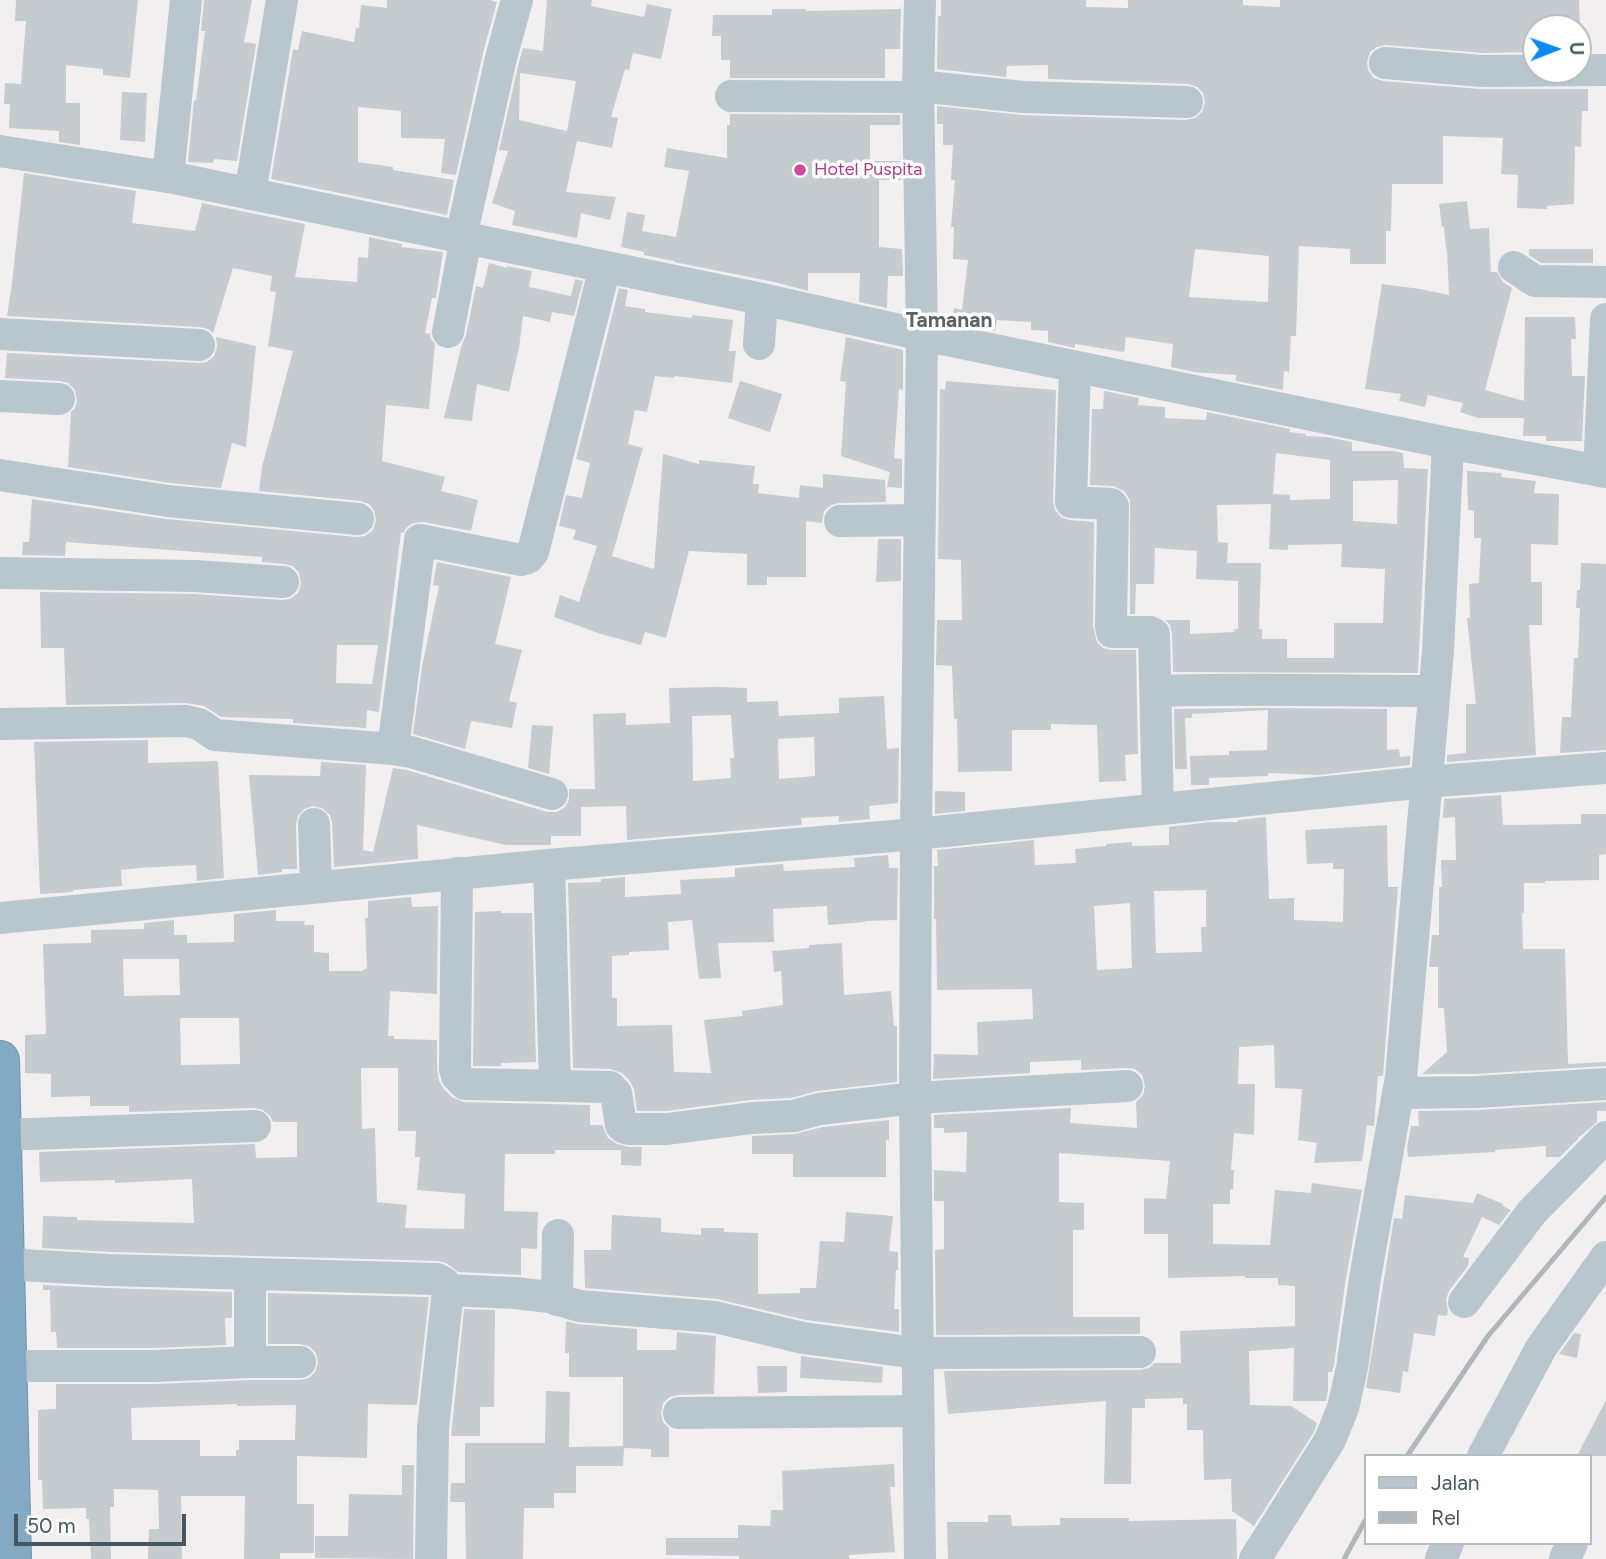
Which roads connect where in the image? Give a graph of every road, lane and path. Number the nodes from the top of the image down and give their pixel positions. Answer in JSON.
{"nodes":[{"id":1,"x":186,"y":0,"type":"edge"},
{"id":2,"x":282,"y":0,"type":"edge"},
{"id":3,"x":515,"y":0,"type":"edge"},
{"id":4,"x":920,"y":0,"type":"edge"},
{"id":5,"x":1385,"y":63,"type":"dead end"},
{"id":6,"x":1606,"y":70,"type":"edge"},
{"id":7,"x":918,"y":92,"type":"junction"},
{"id":8,"x":732,"y":96,"type":"dead end"},
{"id":9,"x":1187,"y":102,"type":"dead end"},
{"id":10,"x":0,"y":151,"type":"edge"},
{"id":11,"x":168,"y":177,"type":"junction"},
{"id":12,"x":250,"y":194,"type":"junction"},
{"id":13,"x":463,"y":237,"type":"junction"},
{"id":14,"x":605,"y":267,"type":"junction"},
{"id":15,"x":1514,"y":267,"type":"dead end"},
{"id":16,"x":1606,"y":282,"type":"edge"},
{"id":17,"x":762,"y":299,"type":"junction"},
{"id":18,"x":1606,"y":318,"type":"edge"},
{"id":19,"x":448,"y":332,"type":"dead end"},
{"id":20,"x":0,"y":334,"type":"edge"},
{"id":21,"x":922,"y":335,"type":"junction"},
{"id":22,"x":759,"y":344,"type":"dead end"},
{"id":23,"x":199,"y":345,"type":"dead end"},
{"id":24,"x":1075,"y":367,"type":"junction"},
{"id":25,"x":0,"y":396,"type":"edge"},
{"id":26,"x":59,"y":399,"type":"dead end"},
{"id":27,"x":1448,"y":443,"type":"junction"},
{"id":28,"x":1602,"y":471,"type":"edge"},
{"id":29,"x":0,"y":475,"type":"edge"},
{"id":30,"x":358,"y":519,"type":"dead end"},
{"id":31,"x":919,"y":520,"type":"junction"},
{"id":32,"x":840,"y":521,"type":"dead end"},
{"id":33,"x":0,"y":572,"type":"edge"},
{"id":34,"x":283,"y":582,"type":"dead end"},
{"id":35,"x":1156,"y":691,"type":"junction"},
{"id":36,"x":1434,"y":691,"type":"junction"},
{"id":37,"x":0,"y":724,"type":"edge"},
{"id":38,"x":393,"y":749,"type":"junction"},
{"id":39,"x":1606,"y":768,"type":"edge"},
{"id":40,"x":1426,"y":782,"type":"junction"},
{"id":41,"x":552,"y":794,"type":"dead end"},
{"id":42,"x":1158,"y":809,"type":"junction"},
{"id":43,"x":314,"y":824,"type":"dead end"},
{"id":44,"x":916,"y":834,"type":"junction"},
{"id":45,"x":549,"y":865,"type":"junction"},
{"id":46,"x":457,"y":873,"type":"junction"},
{"id":47,"x":316,"y":887,"type":"junction"},
{"id":48,"x":0,"y":918,"type":"edge"},
{"id":49,"x":0,"y":1060,"type":"edge"},
{"id":50,"x":1606,"y":1084,"type":"edge"},
{"id":51,"x":555,"y":1086,"type":"junction"},
{"id":52,"x":1127,"y":1086,"type":"dead end"},
{"id":53,"x":1398,"y":1093,"type":"junction"},
{"id":54,"x":915,"y":1098,"type":"junction"},
{"id":55,"x":255,"y":1126,"type":"dead end"},
{"id":56,"x":2,"y":1135,"type":"edge"},
{"id":57,"x":1606,"y":1136,"type":"edge"},
{"id":58,"x":2,"y":1198,"type":"edge"},
{"id":59,"x":558,"y":1235,"type":"dead end"},
{"id":60,"x":1606,"y":1257,"type":"edge"},
{"id":61,"x":5,"y":1264,"type":"junction"},
{"id":62,"x":250,"y":1273,"type":"junction"},
{"id":63,"x":448,"y":1290,"type":"junction"},
{"id":64,"x":557,"y":1300,"type":"junction"},
{"id":65,"x":1464,"y":1302,"type":"dead end"},
{"id":66,"x":1140,"y":1352,"type":"dead end"},
{"id":67,"x":917,"y":1353,"type":"junction"},
{"id":68,"x":250,"y":1362,"type":"junction"},
{"id":69,"x":300,"y":1363,"type":"dead end"},
{"id":70,"x":4,"y":1366,"type":"edge"},
{"id":71,"x":918,"y":1411,"type":"junction"},
{"id":72,"x":680,"y":1413,"type":"dead end"},
{"id":73,"x":1484,"y":1454,"type":"edge"},
{"id":74,"x":12,"y":1559,"type":"edge"},
{"id":75,"x":431,"y":1559,"type":"edge"},
{"id":76,"x":920,"y":1559,"type":"edge"},
{"id":77,"x":1255,"y":1559,"type":"edge"}],
"edges":[{"from":1,"to":11,"type":"street"},
{"from":2,"to":12,"type":"street"},
{"from":3,"to":13,"type":"street"},
{"from":4,"to":7,"type":"street"},
{"from":5,"to":6,"type":"street"},
{"from":7,"to":8,"type":"street"},
{"from":7,"to":9,"type":"street"},
{"from":7,"to":21,"type":"street"},
{"from":10,"to":11,"type":"street"},
{"from":11,"to":12,"type":"street"},
{"from":12,"to":13,"type":"street"},
{"from":13,"to":14,"type":"street"},
{"from":13,"to":19,"type":"street"},
{"from":14,"to":17,"type":"street"},
{"from":14,"to":38,"type":"street"},
{"from":15,"to":16,"type":"street"},
{"from":17,"to":21,"type":"street"},
{"from":17,"to":22,"type":"street"},
{"from":18,"to":28,"type":"street"},
{"from":20,"to":23,"type":"street"},
{"from":21,"to":24,"type":"street"},
{"from":21,"to":31,"type":"street"},
{"from":24,"to":27,"type":"street"},
{"from":24,"to":35,"type":"street"},
{"from":25,"to":26,"type":"street"},
{"from":27,"to":28,"type":"street"},
{"from":27,"to":36,"type":"street"},
{"from":29,"to":30,"type":"street"},
{"from":31,"to":32,"type":"street"},
{"from":31,"to":44,"type":"street"},
{"from":33,"to":34,"type":"street"},
{"from":35,"to":36,"type":"street"},
{"from":35,"to":42,"type":"street"},
{"from":36,"to":40,"type":"street"},
{"from":37,"to":38,"type":"street"},
{"from":38,"to":41,"type":"street"},
{"from":39,"to":40,"type":"street"},
{"from":40,"to":42,"type":"street"},
{"from":40,"to":53,"type":"street"},
{"from":42,"to":44,"type":"street"},
{"from":43,"to":47,"type":"street"},
{"from":44,"to":45,"type":"street"},
{"from":44,"to":54,"type":"street"},
{"from":45,"to":46,"type":"street"},
{"from":45,"to":51,"type":"street"},
{"from":46,"to":47,"type":"street"},
{"from":46,"to":51,"type":"street"},
{"from":47,"to":48,"type":"street"},
{"from":49,"to":56,"type":"highway"},
{"from":50,"to":53,"type":"street"},
{"from":51,"to":54,"type":"street"},
{"from":52,"to":54,"type":"street"},
{"from":53,"to":77,"type":"street"},
{"from":54,"to":67,"type":"street"},
{"from":55,"to":56,"type":"street"},
{"from":56,"to":58,"type":"highway"},
{"from":57,"to":65,"type":"street"},
{"from":58,"to":61,"type":"highway"},
{"from":59,"to":64,"type":"street"},
{"from":60,"to":73,"type":"street"},
{"from":61,"to":62,"type":"street"},
{"from":61,"to":70,"type":"highway"},
{"from":62,"to":63,"type":"street"},
{"from":62,"to":68,"type":"street"},
{"from":63,"to":64,"type":"street"},
{"from":63,"to":75,"type":"street"},
{"from":64,"to":67,"type":"street"},
{"from":66,"to":67,"type":"street"},
{"from":67,"to":71,"type":"street"},
{"from":68,"to":69,"type":"street"},
{"from":68,"to":70,"type":"street"},
{"from":70,"to":74,"type":"highway"},
{"from":71,"to":72,"type":"street"},
{"from":71,"to":76,"type":"street"}]}
